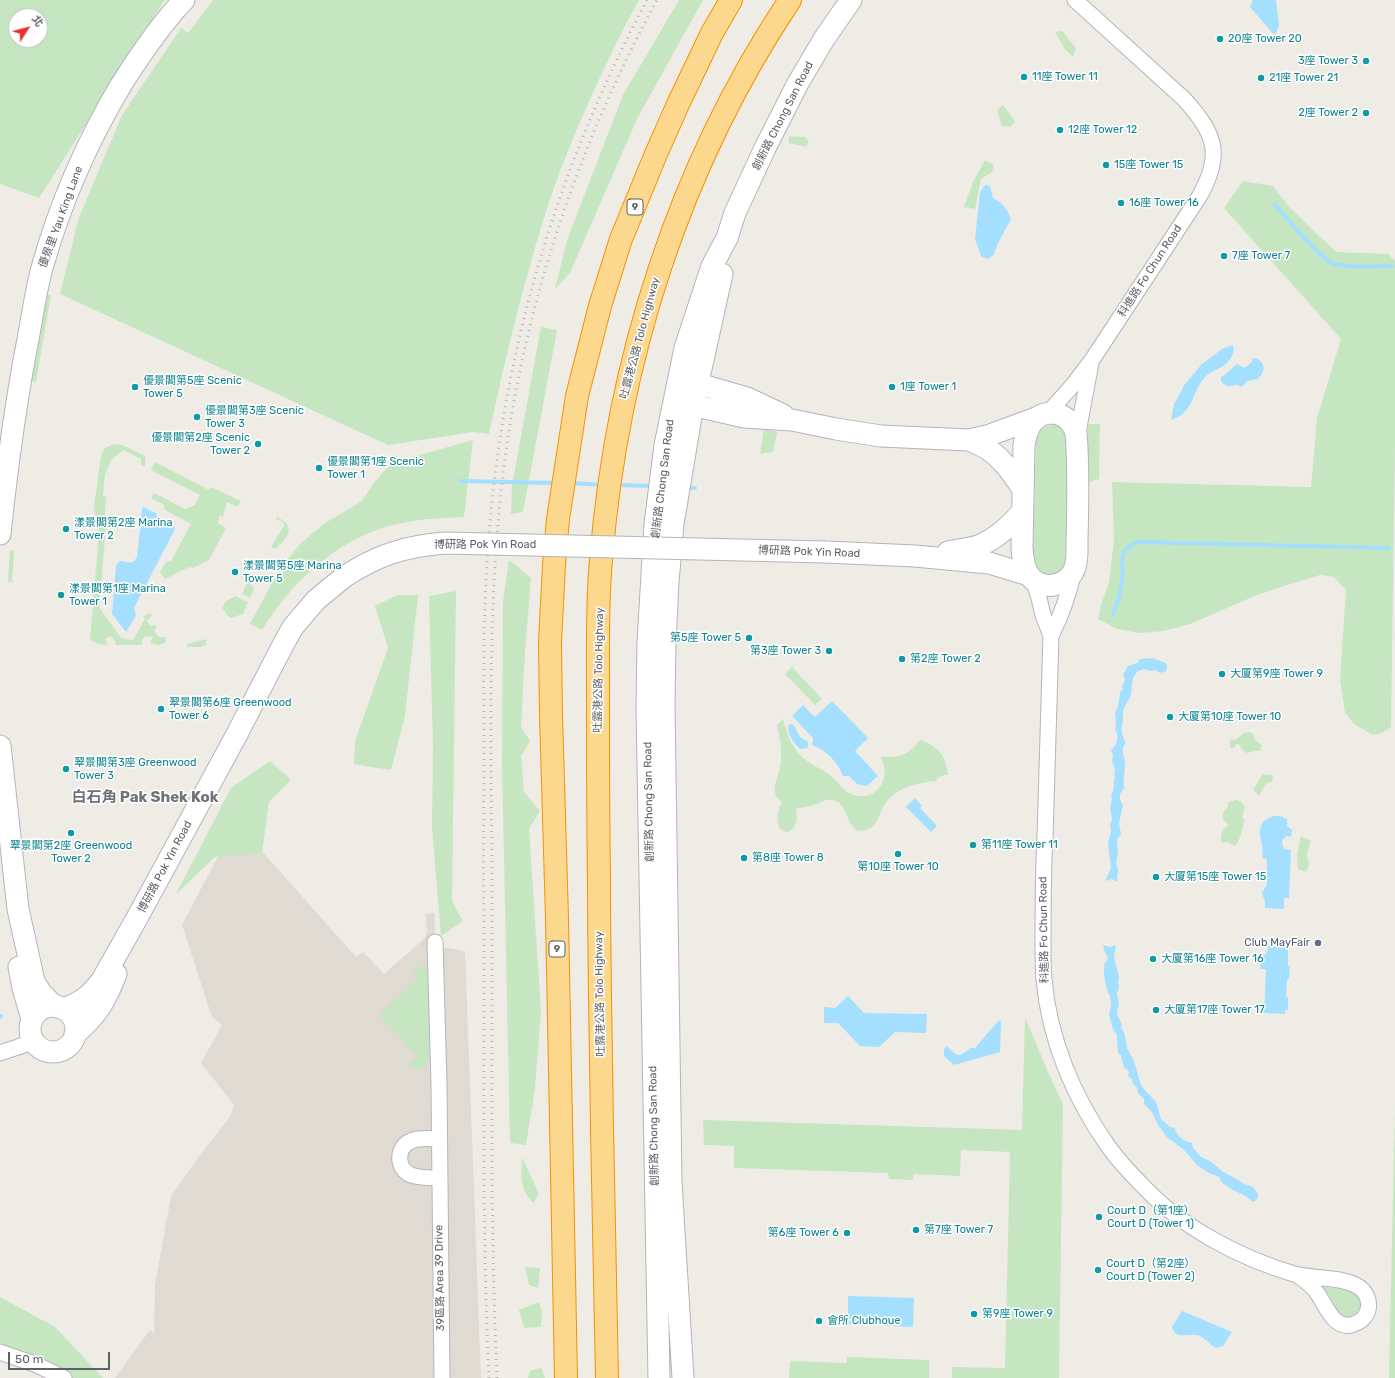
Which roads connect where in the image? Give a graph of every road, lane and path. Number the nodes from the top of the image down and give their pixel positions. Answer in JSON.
{"nodes":[{"id":1,"x":184,"y":0,"type":"edge"},
{"id":2,"x":732,"y":0,"type":"edge"},
{"id":3,"x":790,"y":0,"type":"edge"},
{"id":4,"x":850,"y":0,"type":"edge"},
{"id":5,"x":1075,"y":0,"type":"edge"},
{"id":6,"x":1092,"y":360,"type":"junction"},
{"id":7,"x":688,"y":380,"type":"junction"},
{"id":8,"x":683,"y":403,"type":"junction"},
{"id":9,"x":1042,"y":415,"type":"junction"},
{"id":10,"x":792,"y":420,"type":"junction"},
{"id":11,"x":1076,"y":439,"type":"junction"},
{"id":12,"x":969,"y":440,"type":"junction"},
{"id":13,"x":1023,"y":489,"type":"junction"},
{"id":14,"x":1023,"y":511,"type":"junction"},
{"id":15,"x":664,"y":524,"type":"junction"},
{"id":16,"x":0,"y":534,"type":"edge"},
{"id":17,"x":915,"y":556,"type":"junction"},
{"id":18,"x":1076,"y":560,"type":"junction"},
{"id":19,"x":1031,"y":577,"type":"junction"},
{"id":20,"x":1051,"y":636,"type":"junction"},
{"id":21,"x":0,"y":746,"type":"edge"},
{"id":22,"x":18,"y":909,"type":"junction"},
{"id":23,"x":137,"y":918,"type":"junction"},
{"id":24,"x":435,"y":942,"type":"dead end"},
{"id":25,"x":60,"y":1008,"type":"junction"},
{"id":26,"x":32,"y":1019,"type":"junction"},
{"id":27,"x":75,"y":1034,"type":"junction"},
{"id":28,"x":33,"y":1041,"type":"junction"},
{"id":29,"x":0,"y":1053,"type":"edge"},
{"id":30,"x":438,"y":1139,"type":"junction"},
{"id":31,"x":439,"y":1178,"type":"junction"},
{"id":32,"x":1297,"y":1275,"type":"junction"},
{"id":33,"x":0,"y":1352,"type":"edge"},
{"id":34,"x":64,"y":1378,"type":"edge"},
{"id":35,"x":442,"y":1378,"type":"edge"},
{"id":36,"x":566,"y":1378,"type":"edge"},
{"id":37,"x":607,"y":1378,"type":"edge"},
{"id":38,"x":659,"y":1378,"type":"edge"},
{"id":39,"x":683,"y":1378,"type":"edge"}],
"edges":[{"from":1,"to":16,"type":"street","name":"優景里 Yau King Lane"},
{"from":2,"to":36,"type":"highway","number":"9"},
{"from":3,"to":37,"type":"highway","name":"吐露港公路 Tolo Highway"},
{"from":4,"to":7,"type":"street","name":"創新路 Chong San Road"},
{"from":5,"to":6,"type":"street","name":"科進路 Fo Chun Road"},
{"from":6,"to":9,"type":"street","name":"科進路 Fo Chun Road"},
{"from":6,"to":11,"type":"street","name":"科進路 Fo Chun Road"},
{"from":7,"to":8,"type":"street","name":"創新路 Chong San Road"},
{"from":7,"to":10,"type":"street"},
{"from":8,"to":10,"type":"street"},
{"from":8,"to":15,"type":"street","name":"創新路 Chong San Road"},
{"from":8,"to":15,"type":"street","name":"創新路 Chong San Road"},
{"from":9,"to":11,"type":"street","name":"科進路 Fo Chun Road"},
{"from":9,"to":12,"type":"street"},
{"from":9,"to":13,"type":"street","name":"科進路 Fo Chun Road"},
{"from":10,"to":12,"type":"street"},
{"from":11,"to":18,"type":"street","name":"科進路 Fo Chun Road"},
{"from":12,"to":13,"type":"street"},
{"from":13,"to":14,"type":"street","name":"科進路 Fo Chun Road"},
{"from":14,"to":17,"type":"street","name":"博研路 Pok Yin Road"},
{"from":14,"to":19,"type":"street","name":"科進路 Fo Chun Road"},
{"from":15,"to":38,"type":"street","name":"創新路 Chong San Road"},
{"from":15,"to":39,"type":"street","name":"創新路 Chong San Road"},
{"from":17,"to":19,"type":"street","name":"博研路 Pok Yin Road"},
{"from":17,"to":23,"type":"street","name":"博研路 Pok Yin Road","bridge":true},
{"from":18,"to":19,"type":"street","name":"科進路 Fo Chun Road"},
{"from":18,"to":20,"type":"street","name":"科進路 Fo Chun Road"},
{"from":19,"to":20,"type":"street","name":"科進路 Fo Chun Road"},
{"from":20,"to":32,"type":"street","name":"科進路 Fo Chun Road"},
{"from":21,"to":22,"type":"street"},
{"from":22,"to":25,"type":"street"},
{"from":22,"to":26,"type":"street"},
{"from":23,"to":25,"type":"street","name":"博研路 Pok Yin Road"},
{"from":23,"to":27,"type":"street","name":"博研路 Pok Yin Road"},
{"from":24,"to":30,"type":"street","name":"39區路 Area 39 Drive"},
{"from":25,"to":26,"type":"street"},
{"from":25,"to":27,"type":"street"},
{"from":26,"to":28,"type":"street"},
{"from":27,"to":28,"type":"street"},
{"from":28,"to":29,"type":"street"},
{"from":30,"to":31,"type":"street","name":"39區路 Area 39 Drive"},
{"from":30,"to":31,"type":"street"},
{"from":31,"to":35,"type":"street","name":"39區路 Area 39 Drive"},
{"from":32,"to":32,"type":"street","name":"科進路 Fo Chun Road"},
{"from":33,"to":34,"type":"street"}]}
